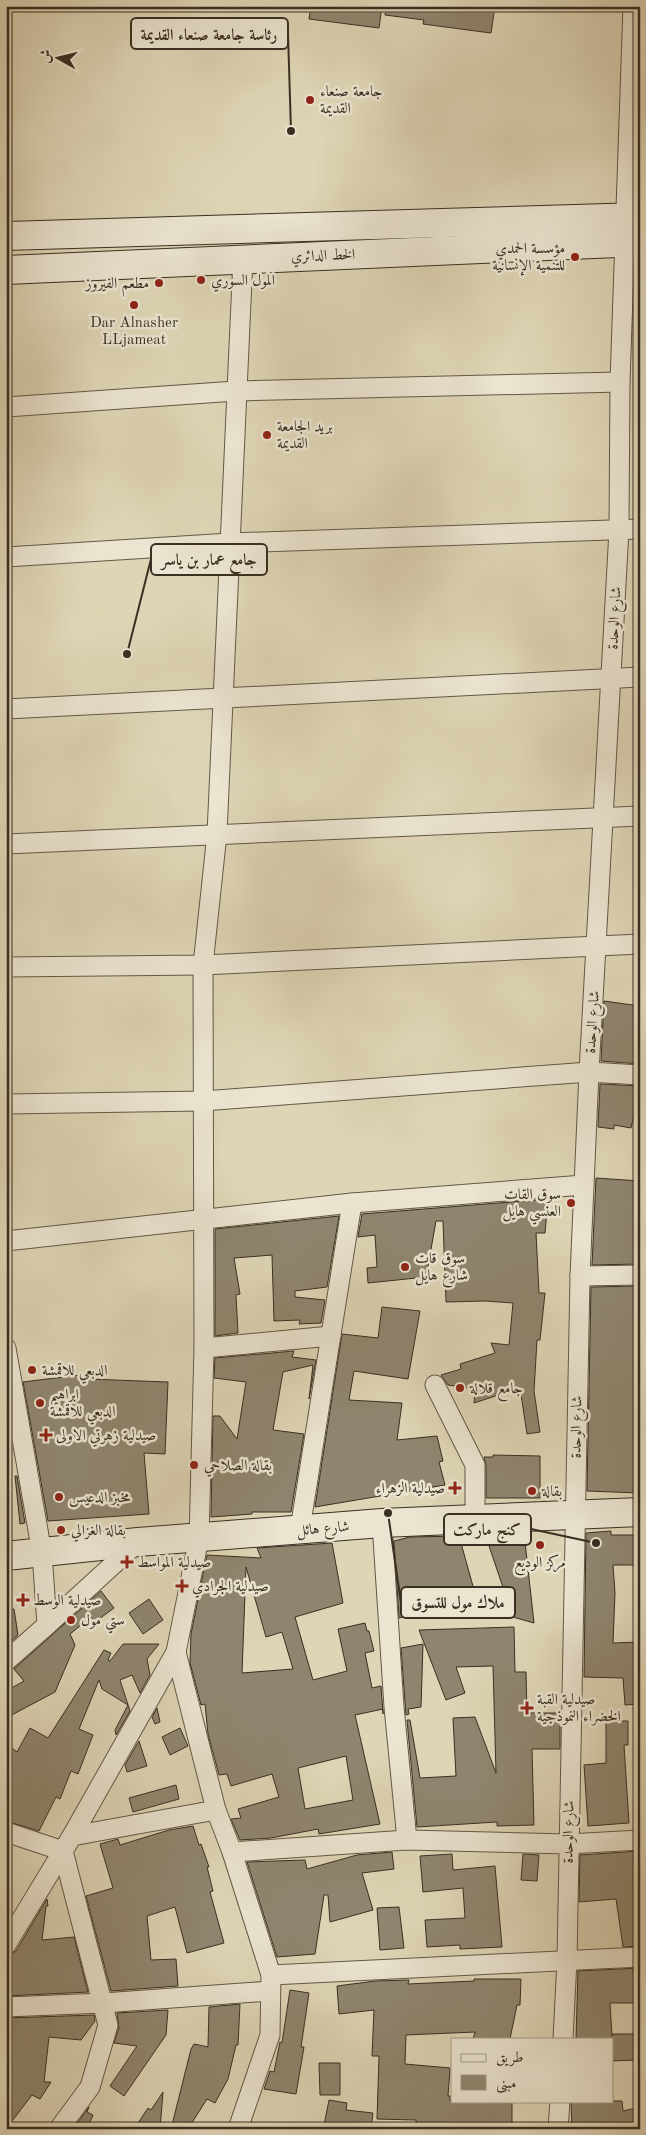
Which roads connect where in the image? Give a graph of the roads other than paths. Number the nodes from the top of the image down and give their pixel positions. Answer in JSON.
{"nodes":[{"id":1,"x":633,"y":6,"type":"edge"},
{"id":2,"x":635,"y":102,"type":"edge"},
{"id":3,"x":632,"y":230,"type":"edge"},
{"id":4,"x":6,"y":236,"type":"edge"},
{"id":5,"x":243,"y":258,"type":"junction"},
{"id":6,"x":6,"y":270,"type":"edge"},
{"id":7,"x":620,"y":382,"type":"junction"},
{"id":8,"x":236,"y":391,"type":"junction"},
{"id":9,"x":6,"y":408,"type":"edge"},
{"id":10,"x":640,"y":529,"type":"edge"},
{"id":11,"x":619,"y":530,"type":"junction"},
{"id":12,"x":230,"y":543,"type":"junction"},
{"id":13,"x":6,"y":557,"type":"edge"},
{"id":14,"x":640,"y":677,"type":"edge"},
{"id":15,"x":611,"y":679,"type":"junction"},
{"id":16,"x":224,"y":697,"type":"junction"},
{"id":17,"x":6,"y":709,"type":"edge"},
{"id":18,"x":640,"y":816,"type":"edge"},
{"id":19,"x":604,"y":818,"type":"junction"},
{"id":20,"x":217,"y":834,"type":"junction"},
{"id":21,"x":6,"y":844,"type":"edge"},
{"id":22,"x":640,"y":944,"type":"edge"},
{"id":23,"x":597,"y":945,"type":"junction"},
{"id":24,"x":203,"y":965,"type":"junction"},
{"id":25,"x":6,"y":967,"type":"edge"},
{"id":26,"x":589,"y":1072,"type":"junction"},
{"id":27,"x":640,"y":1076,"type":"edge"},
{"id":28,"x":203,"y":1101,"type":"junction"},
{"id":29,"x":6,"y":1104,"type":"edge"},
{"id":30,"x":584,"y":1185,"type":"junction"},
{"id":31,"x":352,"y":1203,"type":"junction"},
{"id":32,"x":205,"y":1220,"type":"junction"},
{"id":33,"x":6,"y":1240,"type":"edge"},
{"id":34,"x":640,"y":1275,"type":"edge"},
{"id":35,"x":580,"y":1276,"type":"junction"},
{"id":36,"x":331,"y":1336,"type":"junction"},
{"id":37,"x":6,"y":1348,"type":"edge"},
{"id":38,"x":204,"y":1348,"type":"junction"},
{"id":39,"x":434,"y":1385,"type":"dead end"},
{"id":40,"x":640,"y":1512,"type":"edge"},
{"id":41,"x":574,"y":1514,"type":"junction"},
{"id":42,"x":475,"y":1518,"type":"junction"},
{"id":43,"x":382,"y":1523,"type":"junction"},
{"id":44,"x":300,"y":1529,"type":"junction"},
{"id":45,"x":199,"y":1538,"type":"junction"},
{"id":46,"x":138,"y":1542,"type":"junction"},
{"id":47,"x":42,"y":1553,"type":"junction"},
{"id":48,"x":6,"y":1556,"type":"edge"},
{"id":49,"x":47,"y":1625,"type":"junction"},
{"id":50,"x":176,"y":1652,"type":"junction"},
{"id":51,"x":6,"y":1661,"type":"edge"},
{"id":52,"x":216,"y":1810,"type":"junction"},
{"id":53,"x":6,"y":1832,"type":"edge"},
{"id":54,"x":407,"y":1840,"type":"junction"},
{"id":55,"x":640,"y":1840,"type":"edge"},
{"id":56,"x":68,"y":1844,"type":"junction"},
{"id":57,"x":568,"y":1844,"type":"junction"},
{"id":58,"x":232,"y":1852,"type":"junction"},
{"id":59,"x":6,"y":1945,"type":"edge"},
{"id":60,"x":640,"y":1956,"type":"edge"},
{"id":61,"x":567,"y":1960,"type":"junction"},
{"id":62,"x":271,"y":1983,"type":"junction"},
{"id":63,"x":103,"y":2003,"type":"junction"},
{"id":64,"x":6,"y":2007,"type":"edge"},
{"id":65,"x":563,"y":2038,"type":"edge"},
{"id":66,"x":560,"y":2102,"type":"edge"},
{"id":67,"x":59,"y":2129,"type":"edge"},
{"id":68,"x":238,"y":2129,"type":"edge"},
{"id":69,"x":558,"y":2129,"type":"edge"}],
"edges":[{"from":1,"to":2,"type":"street","name":"شارع الوحدة"},
{"from":2,"to":3,"type":"street","name":"شارع الوحدة"},
{"from":3,"to":4,"type":"main road","name":"الخط الدائري"},
{"from":3,"to":5,"type":"main road","name":"الخط الدائري"},
{"from":3,"to":7,"type":"street","name":"شارع الوحدة"},
{"from":5,"to":6,"type":"main road","name":"الخط الدائري"},
{"from":5,"to":8,"type":"street"},
{"from":7,"to":8,"type":"street"},
{"from":7,"to":11,"type":"street","name":"شارع الوحدة"},
{"from":8,"to":9,"type":"street"},
{"from":8,"to":12,"type":"street"},
{"from":10,"to":11,"type":"street"},
{"from":11,"to":12,"type":"street"},
{"from":11,"to":15,"type":"street","name":"شارع الوحدة"},
{"from":12,"to":13,"type":"street"},
{"from":12,"to":16,"type":"street"},
{"from":14,"to":15,"type":"street"},
{"from":15,"to":16,"type":"street"},
{"from":15,"to":19,"type":"street","name":"شارع الوحدة"},
{"from":16,"to":17,"type":"street"},
{"from":16,"to":20,"type":"street"},
{"from":18,"to":19,"type":"street"},
{"from":19,"to":20,"type":"street"},
{"from":19,"to":23,"type":"street","name":"شارع الوحدة"},
{"from":20,"to":21,"type":"street"},
{"from":20,"to":24,"type":"street"},
{"from":22,"to":23,"type":"street"},
{"from":23,"to":24,"type":"street"},
{"from":23,"to":26,"type":"street","name":"شارع الوحدة"},
{"from":24,"to":25,"type":"street"},
{"from":24,"to":28,"type":"street"},
{"from":26,"to":27,"type":"street"},
{"from":26,"to":28,"type":"street"},
{"from":26,"to":30,"type":"street","name":"شارع الوحدة"},
{"from":28,"to":29,"type":"street"},
{"from":28,"to":32,"type":"street"},
{"from":30,"to":31,"type":"street"},
{"from":30,"to":35,"type":"street","name":"شارع الوحدة"},
{"from":31,"to":32,"type":"street"},
{"from":31,"to":36,"type":"street"},
{"from":32,"to":33,"type":"street"},
{"from":32,"to":38,"type":"street"},
{"from":34,"to":35,"type":"street"},
{"from":35,"to":41,"type":"street","name":"شارع الوحدة"},
{"from":36,"to":38,"type":"street"},
{"from":36,"to":44,"type":"street"},
{"from":37,"to":47,"type":"street"},
{"from":38,"to":45,"type":"street"},
{"from":39,"to":42,"type":"street"},
{"from":40,"to":41,"type":"main road","name":"شارع هائل"},
{"from":41,"to":42,"type":"main road","name":"شارع هائل"},
{"from":41,"to":57,"type":"street","name":"شارع الوحدة"},
{"from":42,"to":43,"type":"main road","name":"شارع هائل"},
{"from":43,"to":44,"type":"main road","name":"شارع هائل"},
{"from":43,"to":54,"type":"street"},
{"from":44,"to":45,"type":"main road","name":"شارع هائل"},
{"from":45,"to":46,"type":"main road","name":"شارع هائل"},
{"from":45,"to":50,"type":"street"},
{"from":46,"to":47,"type":"main road","name":"شارع هائل"},
{"from":46,"to":49,"type":"street"},
{"from":47,"to":48,"type":"main road","name":"شارع هائل"},
{"from":47,"to":49,"type":"street"},
{"from":49,"to":51,"type":"street"},
{"from":50,"to":52,"type":"street"},
{"from":50,"to":56,"type":"street"},
{"from":52,"to":56,"type":"street"},
{"from":52,"to":58,"type":"street"},
{"from":53,"to":56,"type":"street"},
{"from":54,"to":57,"type":"street"},
{"from":54,"to":58,"type":"street"},
{"from":55,"to":57,"type":"street"},
{"from":56,"to":59,"type":"street"},
{"from":56,"to":63,"type":"street"},
{"from":57,"to":61,"type":"street","name":"شارع الوحدة"},
{"from":58,"to":62,"type":"street"},
{"from":60,"to":61,"type":"street"},
{"from":61,"to":62,"type":"street"},
{"from":61,"to":65,"type":"street","name":"شارع الوحدة"},
{"from":62,"to":63,"type":"street"},
{"from":62,"to":68,"type":"street"},
{"from":63,"to":64,"type":"street"},
{"from":63,"to":67,"type":"street"},
{"from":66,"to":69,"type":"street"}]}
